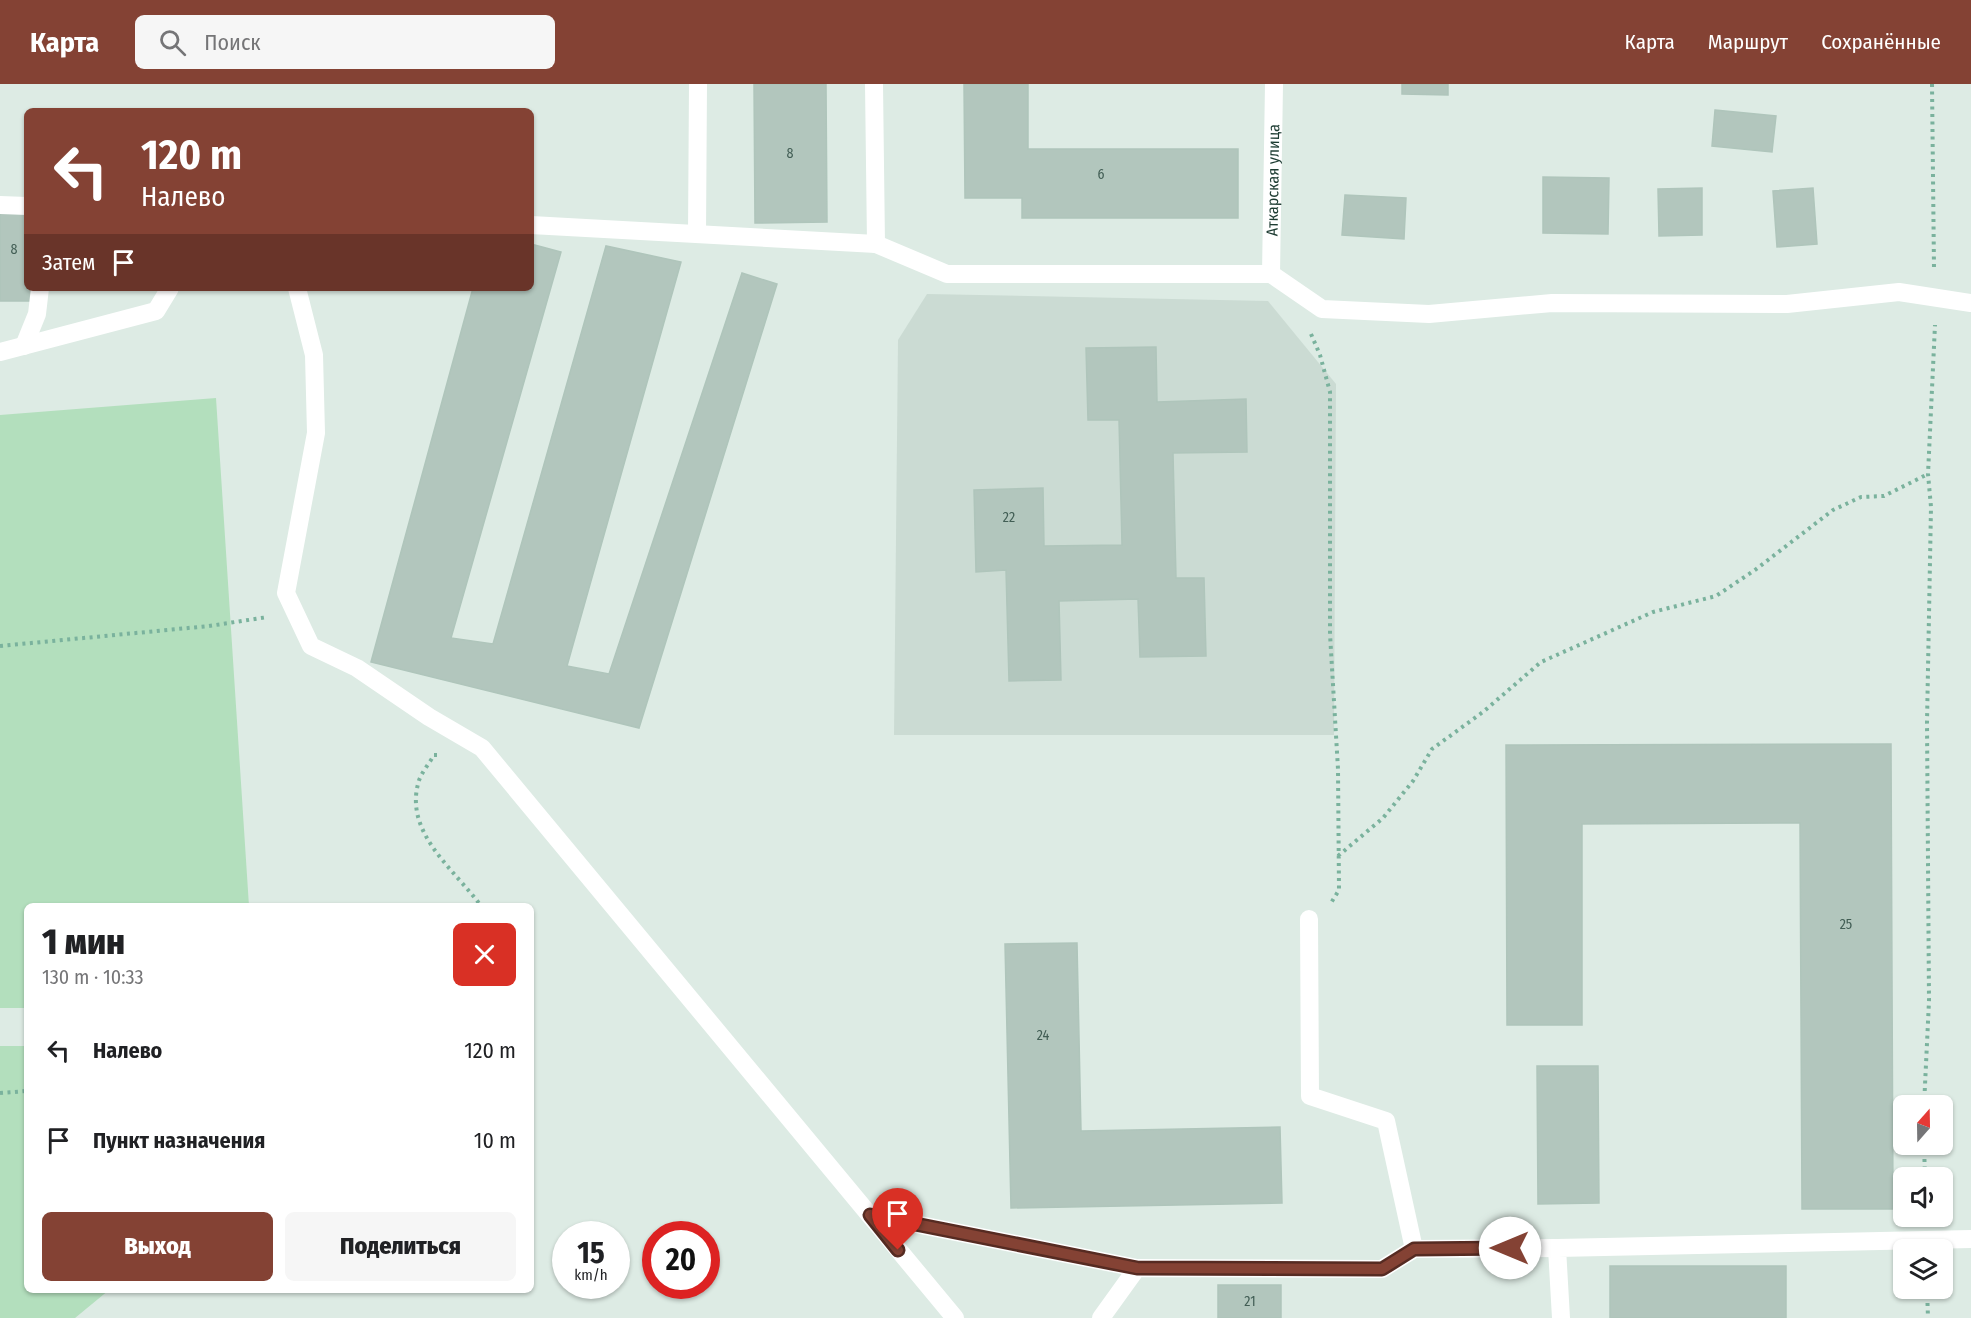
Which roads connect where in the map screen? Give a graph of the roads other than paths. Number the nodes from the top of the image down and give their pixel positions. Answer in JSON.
{"nodes":[{"id":1,"x":698,"y":84,"type":"edge"},
{"id":2,"x":874,"y":84,"type":"edge"},
{"id":3,"x":1274,"y":84,"type":"edge"},
{"id":4,"x":0,"y":205,"type":"edge"},
{"id":5,"x":24,"y":206,"type":"edge"},
{"id":6,"x":534,"y":225,"type":"edge"},
{"id":7,"x":697,"y":234,"type":"junction"},
{"id":8,"x":876,"y":244,"type":"junction"},
{"id":9,"x":1271,"y":274,"type":"junction"},
{"id":10,"x":40,"y":291,"type":"edge"},
{"id":11,"x":168,"y":291,"type":"edge"},
{"id":12,"x":298,"y":291,"type":"edge"},
{"id":13,"x":1971,"y":303,"type":"edge"},
{"id":14,"x":24,"y":346,"type":"junction"},
{"id":15,"x":0,"y":352,"type":"edge"},
{"id":16,"x":1309,"y":919,"type":"road end"},
{"id":17,"x":870,"y":1215,"type":"junction"},
{"id":18,"x":1971,"y":1239,"type":"edge"},
{"id":19,"x":1557,"y":1248,"type":"junction"},
{"id":20,"x":1414,"y":1249,"type":"junction"},
{"id":21,"x":1137,"y":1268,"type":"junction"},
{"id":22,"x":955,"y":1318,"type":"edge"},
{"id":23,"x":1101,"y":1318,"type":"edge"},
{"id":24,"x":1561,"y":1318,"type":"edge"}],
"edges":[{"from":1,"to":7,"type":"lane"},
{"from":2,"to":8,"type":"lane"},
{"from":3,"to":9,"type":"lane","name":"Аткарская улица"},
{"from":4,"to":5,"type":"lane"},
{"from":6,"to":7,"type":"lane"},
{"from":7,"to":8,"type":"lane"},
{"from":8,"to":9,"type":"lane"},
{"from":9,"to":13,"type":"lane"},
{"from":10,"to":14,"type":"lane"},
{"from":11,"to":14,"type":"lane"},
{"from":12,"to":17,"type":"lane"},
{"from":14,"to":15,"type":"lane"},
{"from":16,"to":20,"type":"lane"},
{"from":17,"to":21,"type":"lane"},
{"from":17,"to":22,"type":"lane"},
{"from":18,"to":19,"type":"lane"},
{"from":19,"to":20,"type":"lane"},
{"from":19,"to":24,"type":"lane"},
{"from":20,"to":21,"type":"lane"},
{"from":21,"to":23,"type":"lane"}]}
